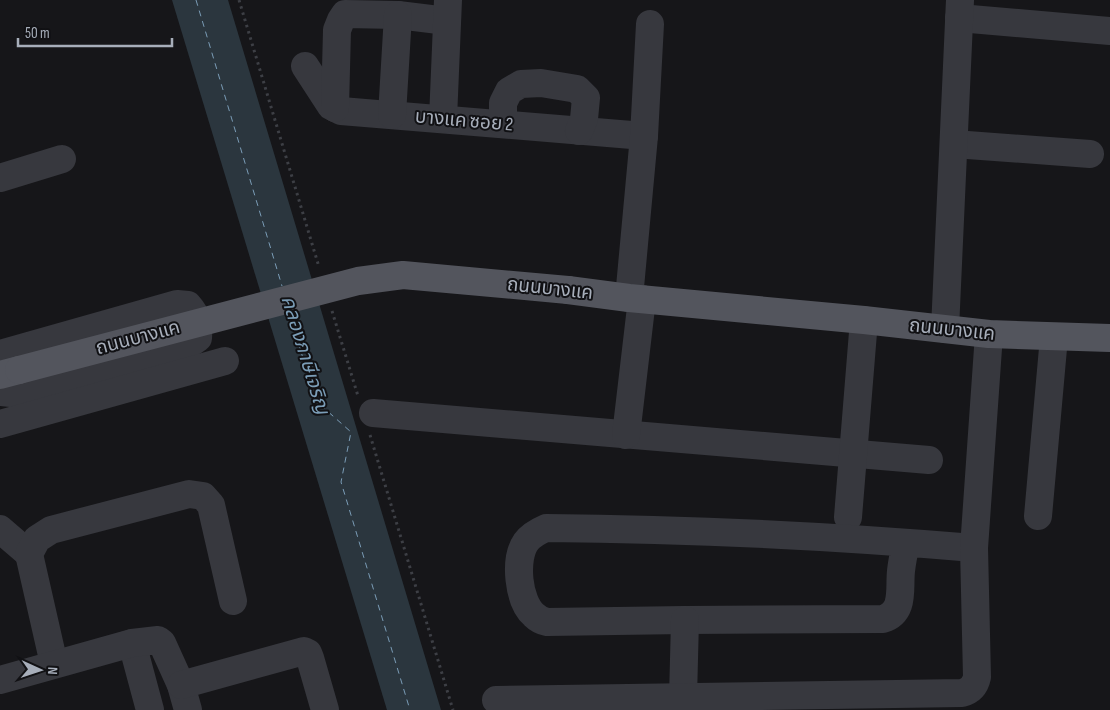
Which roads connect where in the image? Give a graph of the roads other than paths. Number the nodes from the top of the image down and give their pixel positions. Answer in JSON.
{"nodes":[{"id":1,"x":959,"y":9,"type":"edge"},
{"id":2,"x":447,"y":11,"type":"edge"},
{"id":3,"x":398,"y":15,"type":"junction"},
{"id":4,"x":650,"y":24,"type":"dead end"},
{"id":5,"x":1110,"y":31,"type":"edge"},
{"id":6,"x":305,"y":66,"type":"dead end"},
{"id":7,"x":335,"y":108,"type":"junction"},
{"id":8,"x":392,"y":115,"type":"junction"},
{"id":9,"x":443,"y":119,"type":"junction"},
{"id":10,"x":503,"y":124,"type":"junction"},
{"id":11,"x":579,"y":131,"type":"junction"},
{"id":12,"x":644,"y":136,"type":"junction"},
{"id":13,"x":954,"y":144,"type":"junction"},
{"id":14,"x":1090,"y":154,"type":"dead end"},
{"id":15,"x":62,"y":159,"type":"dead end"},
{"id":16,"x":0,"y":178,"type":"edge"},
{"id":17,"x":636,"y":298,"type":"junction"},
{"id":18,"x":864,"y":320,"type":"junction"},
{"id":19,"x":945,"y":329,"type":"junction"},
{"id":20,"x":989,"y":334,"type":"junction"},
{"id":21,"x":1054,"y":337,"type":"junction"},
{"id":22,"x":1110,"y":338,"type":"edge"},
{"id":23,"x":225,"y":360,"type":"dead end"},
{"id":24,"x":6,"y":366,"type":"edge"},
{"id":25,"x":0,"y":392,"type":"edge"},
{"id":26,"x":368,"y":416,"type":"road end"},
{"id":27,"x":0,"y":424,"type":"edge"},
{"id":28,"x":626,"y":435,"type":"junction"},
{"id":29,"x":853,"y":454,"type":"junction"},
{"id":30,"x":929,"y":460,"type":"dead end"},
{"id":31,"x":1038,"y":516,"type":"dead end"},
{"id":32,"x":848,"y":517,"type":"dead end"},
{"id":33,"x":0,"y":529,"type":"edge"},
{"id":34,"x":906,"y":543,"type":"junction"},
{"id":35,"x":974,"y":548,"type":"junction"},
{"id":36,"x":29,"y":554,"type":"junction"},
{"id":37,"x":233,"y":601,"type":"dead end"},
{"id":38,"x":685,"y":620,"type":"junction"},
{"id":39,"x":132,"y":643,"type":"junction"},
{"id":40,"x":54,"y":664,"type":"junction"},
{"id":41,"x":0,"y":680,"type":"edge"},
{"id":42,"x":184,"y":697,"type":"edge"},
{"id":43,"x":683,"y":698,"type":"junction"},
{"id":44,"x":496,"y":700,"type":"dead end"},
{"id":45,"x":150,"y":710,"type":"edge"},
{"id":46,"x":325,"y":710,"type":"edge"}],
"edges":[{"from":1,"to":5,"type":"street"},
{"from":1,"to":13,"type":"street"},
{"from":2,"to":3,"type":"street"},
{"from":2,"to":9,"type":"street"},
{"from":3,"to":7,"type":"street"},
{"from":3,"to":8,"type":"street"},
{"from":4,"to":12,"type":"street"},
{"from":6,"to":7,"type":"street"},
{"from":7,"to":8,"type":"street","name":"บางแค ซอย 2"},
{"from":8,"to":9,"type":"street","name":"บางแค ซอย 2"},
{"from":9,"to":10,"type":"street","name":"บางแค ซอย 2"},
{"from":10,"to":11,"type":"street","name":"บางแค ซอย 2"},
{"from":10,"to":11,"type":"street"},
{"from":11,"to":12,"type":"street","name":"บางแค ซอย 2"},
{"from":12,"to":17,"type":"street"},
{"from":13,"to":14,"type":"street"},
{"from":13,"to":19,"type":"street"},
{"from":15,"to":16,"type":"street"},
{"from":17,"to":18,"type":"main road","name":"ถนนบางแค"},
{"from":17,"to":24,"type":"main road","name":"ถนนบางแค","bridge":true},
{"from":17,"to":28,"type":"street"},
{"from":18,"to":19,"type":"main road","name":"ถนนบางแค"},
{"from":18,"to":29,"type":"street"},
{"from":19,"to":20,"type":"main road","name":"ถนนบางแค"},
{"from":20,"to":21,"type":"main road","name":"ถนนบางแค"},
{"from":20,"to":35,"type":"street"},
{"from":21,"to":22,"type":"main road","name":"ถนนบางแค"},
{"from":21,"to":31,"type":"street"},
{"from":23,"to":27,"type":"street"},
{"from":24,"to":25,"type":"street"},
{"from":26,"to":28,"type":"street"},
{"from":28,"to":29,"type":"street"},
{"from":29,"to":30,"type":"street"},
{"from":29,"to":32,"type":"street"},
{"from":33,"to":36,"type":"street"},
{"from":34,"to":35,"type":"street"},
{"from":34,"to":38,"type":"street"},
{"from":34,"to":38,"type":"street"},
{"from":35,"to":43,"type":"street"},
{"from":36,"to":37,"type":"street"},
{"from":36,"to":40,"type":"street"},
{"from":38,"to":43,"type":"street"},
{"from":39,"to":40,"type":"street"},
{"from":39,"to":42,"type":"street"},
{"from":39,"to":45,"type":"street"},
{"from":40,"to":41,"type":"street"},
{"from":42,"to":46,"type":"street"},
{"from":43,"to":44,"type":"street"}]}
